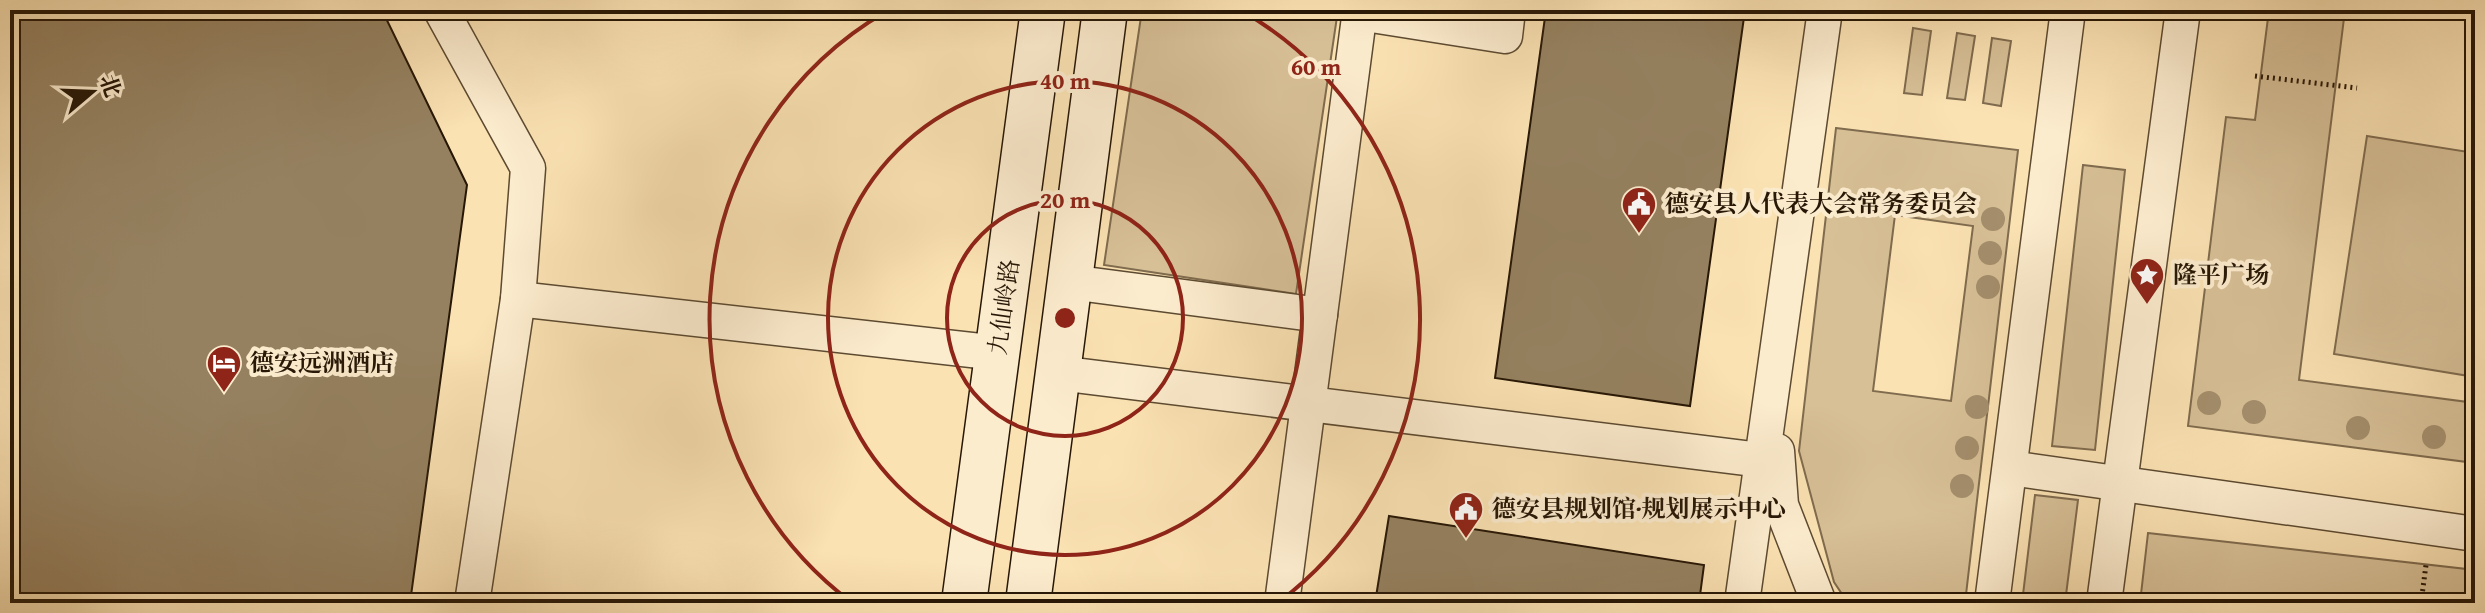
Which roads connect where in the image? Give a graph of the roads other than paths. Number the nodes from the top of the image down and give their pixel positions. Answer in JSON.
{"nodes":[{"id":1,"x":441,"y":10,"type":"edge"},
{"id":2,"x":1043,"y":10,"type":"edge"},
{"id":3,"x":1105,"y":10,"type":"edge"},
{"id":4,"x":1508,"y":10,"type":"edge"},
{"id":5,"x":1825,"y":10,"type":"edge"},
{"id":6,"x":2068,"y":10,"type":"edge"},
{"id":7,"x":2183,"y":10,"type":"edge"},
{"id":8,"x":1360,"y":12,"type":"edge"},
{"id":9,"x":1070,"y":282,"type":"junction"},
{"id":10,"x":518,"y":299,"type":"junction"},
{"id":11,"x":1320,"y":315,"type":"junction"},
{"id":12,"x":998,"y":353,"type":"junction"},
{"id":13,"x":1058,"y":373,"type":"junction"},
{"id":14,"x":1772,"y":385,"type":"junction"},
{"id":15,"x":1308,"y":404,"type":"junction"},
{"id":16,"x":1761,"y":460,"type":"junction"},
{"id":17,"x":2010,"y":468,"type":"junction"},
{"id":18,"x":2120,"y":484,"type":"junction"},
{"id":19,"x":2475,"y":534,"type":"edge"},
{"id":20,"x":472,"y":603,"type":"edge"},
{"id":21,"x":964,"y":603,"type":"edge"},
{"id":22,"x":1028,"y":603,"type":"edge"},
{"id":23,"x":1282,"y":603,"type":"edge"},
{"id":24,"x":1742,"y":603,"type":"edge"},
{"id":25,"x":1819,"y":603,"type":"edge"},
{"id":26,"x":1992,"y":603,"type":"edge"},
{"id":27,"x":2104,"y":603,"type":"edge"}],
"edges":[{"from":1,"to":10,"type":"street"},
{"from":2,"to":12,"type":"street","name":"九仙岭路"},
{"from":3,"to":9,"type":"street"},
{"from":4,"to":8,"type":"street"},
{"from":5,"to":14,"type":"street"},
{"from":6,"to":17,"type":"street"},
{"from":7,"to":18,"type":"street"},
{"from":8,"to":11,"type":"street"},
{"from":9,"to":11,"type":"street"},
{"from":9,"to":13,"type":"street"},
{"from":10,"to":12,"type":"street"},
{"from":10,"to":20,"type":"street"},
{"from":11,"to":15,"type":"street"},
{"from":12,"to":21,"type":"street","name":"九仙岭路"},
{"from":13,"to":15,"type":"street"},
{"from":13,"to":22,"type":"street"},
{"from":14,"to":16,"type":"street"},
{"from":14,"to":25,"type":"street"},
{"from":15,"to":16,"type":"street"},
{"from":15,"to":23,"type":"street"},
{"from":16,"to":24,"type":"street"},
{"from":17,"to":18,"type":"street"},
{"from":17,"to":26,"type":"street"},
{"from":18,"to":19,"type":"street"},
{"from":18,"to":27,"type":"street"}]}
